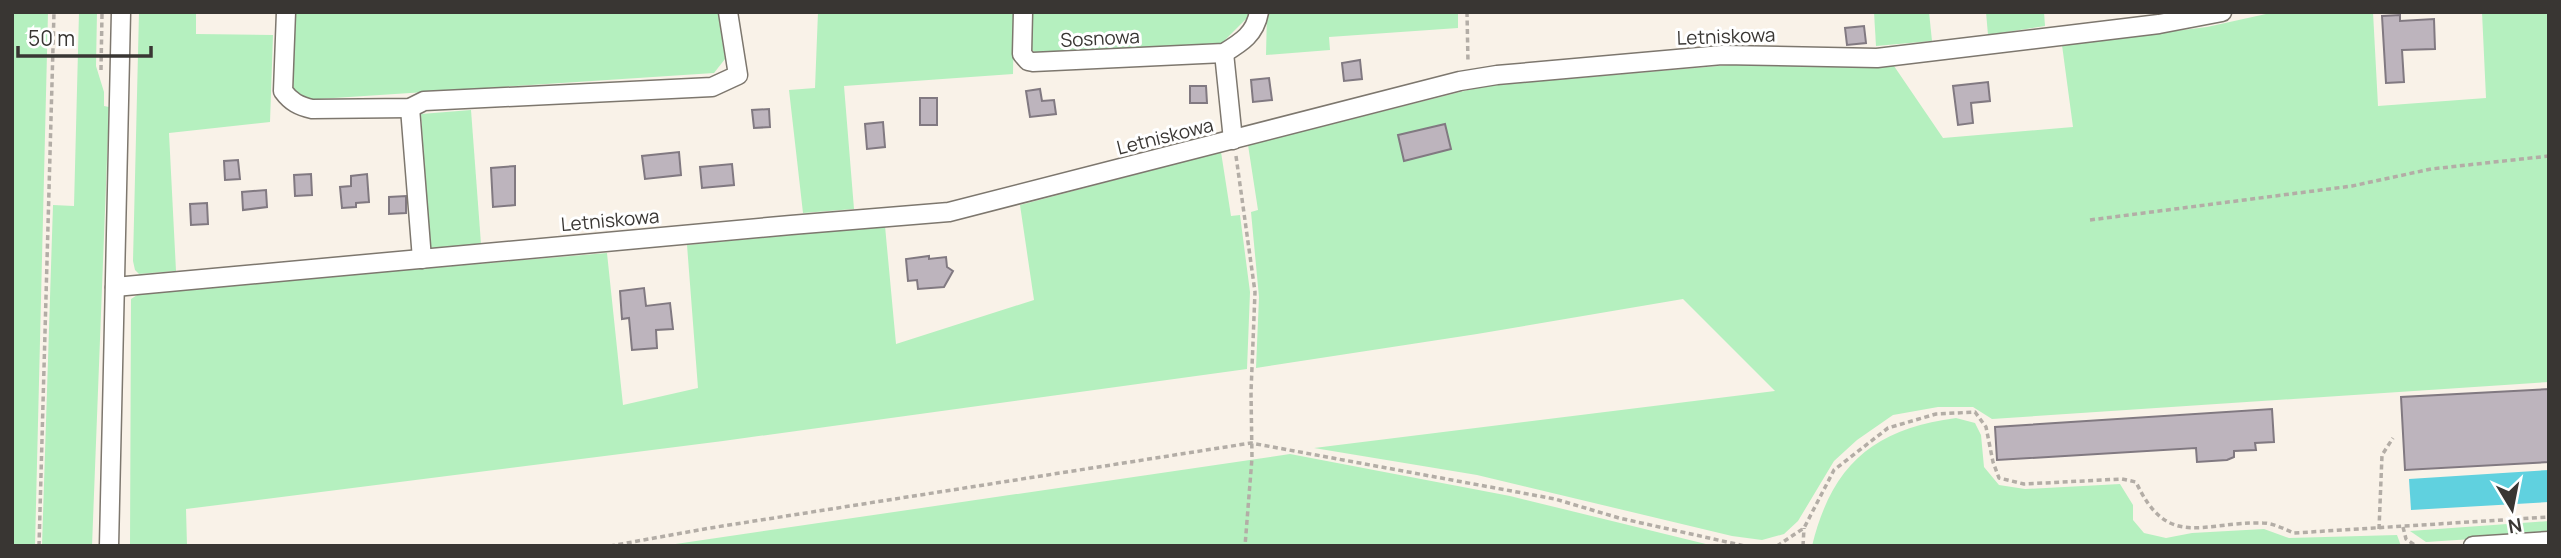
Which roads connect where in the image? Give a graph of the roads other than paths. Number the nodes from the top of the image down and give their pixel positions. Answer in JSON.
{"nodes":[{"id":1,"x":121,"y":12,"type":"edge"},
{"id":2,"x":286,"y":12,"type":"edge"},
{"id":3,"x":728,"y":12,"type":"edge"},
{"id":4,"x":1023,"y":12,"type":"edge"},
{"id":5,"x":1259,"y":12,"type":"edge"},
{"id":6,"x":2222,"y":12,"type":"edge"},
{"id":7,"x":1224,"y":53,"type":"junction"},
{"id":8,"x":410,"y":108,"type":"junction"},
{"id":9,"x":1233,"y":140,"type":"junction"},
{"id":10,"x":422,"y":259,"type":"junction"},
{"id":11,"x":115,"y":288,"type":"junction"},
{"id":12,"x":2549,"y":541,"type":"edge"},
{"id":13,"x":109,"y":546,"type":"edge"},
{"id":14,"x":2473,"y":546,"type":"edge"}],
"edges":[{"from":1,"to":11,"type":"street"},
{"from":2,"to":8,"type":"street"},
{"from":3,"to":8,"type":"street"},
{"from":4,"to":7,"type":"street","name":"Sosnowa"},
{"from":5,"to":7,"type":"street"},
{"from":6,"to":9,"type":"street","name":"Letniskowa"},
{"from":7,"to":9,"type":"street"},
{"from":8,"to":10,"type":"street"},
{"from":9,"to":10,"type":"street","name":"Letniskowa"},
{"from":10,"to":11,"type":"street","name":"Letniskowa"},
{"from":11,"to":13,"type":"street"},
{"from":12,"to":14,"type":"street"}]}
